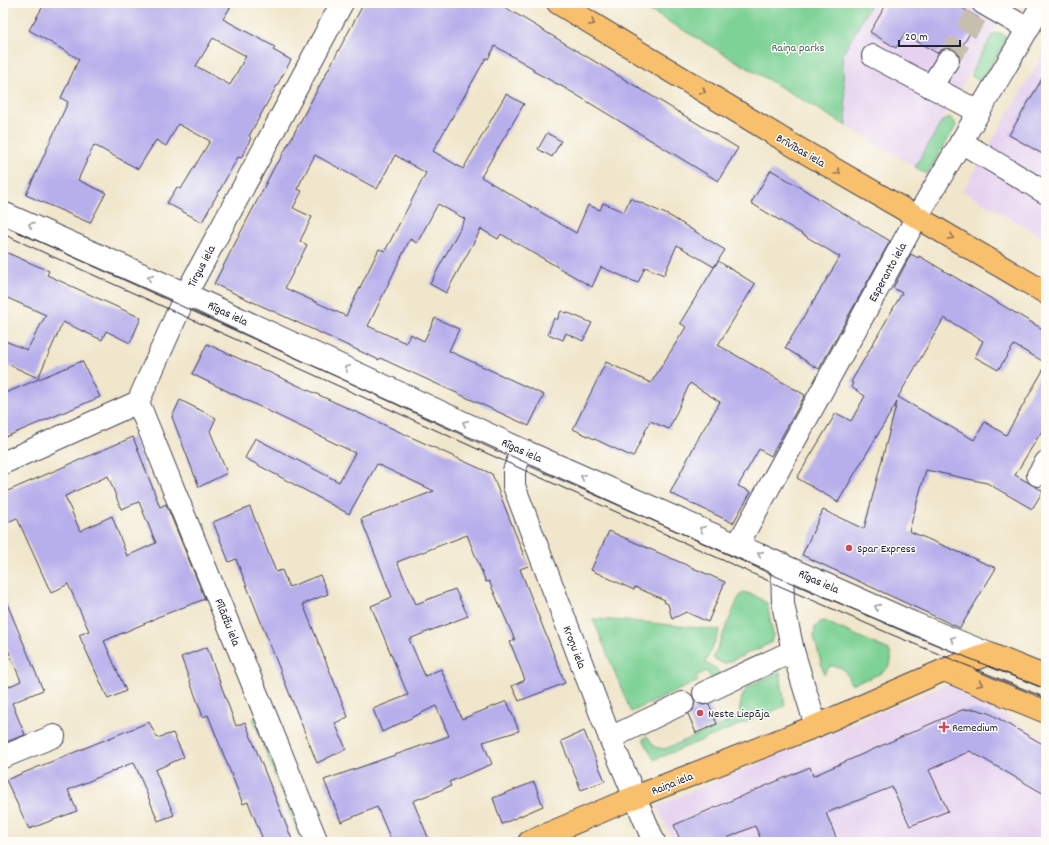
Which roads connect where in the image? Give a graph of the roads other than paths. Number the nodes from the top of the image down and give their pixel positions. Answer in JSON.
{"nodes":[{"id":1,"x":342,"y":3,"type":"edge"},
{"id":2,"x":558,"y":3,"type":"edge"},
{"id":3,"x":1043,"y":3,"type":"edge"},
{"id":4,"x":981,"y":7,"type":"edge"},
{"id":5,"x":1028,"y":29,"type":"junction"},
{"id":6,"x":873,"y":56,"type":"dead end"},
{"id":7,"x":948,"y":60,"type":"tunnel mouth"},
{"id":8,"x":931,"y":87,"type":"junction"},
{"id":9,"x":979,"y":112,"type":"junction"},
{"id":10,"x":961,"y":142,"type":"junction"},
{"id":11,"x":1046,"y":193,"type":"edge"},
{"id":12,"x":3,"y":213,"type":"edge"},
{"id":13,"x":918,"y":217,"type":"junction"},
{"id":14,"x":1046,"y":293,"type":"edge"},
{"id":15,"x":186,"y":294,"type":"junction"},
{"id":16,"x":138,"y":402,"type":"junction"},
{"id":17,"x":522,"y":450,"type":"junction"},
{"id":18,"x":3,"y":462,"type":"edge"},
{"id":19,"x":738,"y":544,"type":"junction"},
{"id":20,"x":782,"y":564,"type":"junction"},
{"id":21,"x":793,"y":651,"type":"junction"},
{"id":22,"x":989,"y":654,"type":"junction"},
{"id":23,"x":944,"y":670,"type":"junction"},
{"id":24,"x":1046,"y":677,"type":"edge"},
{"id":25,"x":704,"y":693,"type":"dead end"},
{"id":26,"x":683,"y":703,"type":"dead end"},
{"id":27,"x":1046,"y":712,"type":"edge"},
{"id":28,"x":816,"y":726,"type":"junction"},
{"id":29,"x":54,"y":736,"type":"dead end"},
{"id":30,"x":610,"y":738,"type":"junction"},
{"id":31,"x":3,"y":757,"type":"edge"},
{"id":32,"x":635,"y":797,"type":"junction"},
{"id":33,"x":317,"y":842,"type":"edge"},
{"id":34,"x":529,"y":842,"type":"edge"},
{"id":35,"x":654,"y":842,"type":"edge"}],
"edges":[{"from":1,"to":15,"type":"street","name":"Tirgus iela"},
{"from":2,"to":13,"type":"main road","name":"Brīvības iela","one_way":true},
{"from":3,"to":5,"type":"street","name":"Esperanto iela"},
{"from":4,"to":5,"type":"street"},
{"from":5,"to":9,"type":"street","name":"Esperanto iela"},
{"from":6,"to":8,"type":"street"},
{"from":7,"to":8,"type":"street"},
{"from":8,"to":9,"type":"street"},
{"from":9,"to":10,"type":"street","name":"Esperanto iela"},
{"from":10,"to":11,"type":"street"},
{"from":10,"to":13,"type":"street","name":"Esperanto iela"},
{"from":15,"to":12,"type":"street","name":"Rīgas iela","one_way":true},
{"from":13,"to":14,"type":"main road","name":"Brīvības iela","one_way":true},
{"from":13,"to":19,"type":"street","name":"Esperanto iela"},
{"from":15,"to":16,"type":"street","name":"Tirgus iela"},
{"from":17,"to":15,"type":"street","name":"Rīgas iela","one_way":true},
{"from":16,"to":18,"type":"street"},
{"from":16,"to":33,"type":"street","name":"Pīlādžu iela"},
{"from":19,"to":17,"type":"street","name":"Rīgas iela","one_way":true},
{"from":17,"to":30,"type":"street","name":"Kroņu iela"},
{"from":20,"to":19,"type":"street","name":"Rīgas iela","one_way":true},
{"from":20,"to":21,"type":"street"},
{"from":22,"to":20,"type":"street","name":"Rīgas iela","one_way":true},
{"from":21,"to":25,"type":"street"},
{"from":21,"to":28,"type":"street"},
{"from":22,"to":23,"type":"main road","name":"Raiņa iela"},
{"from":22,"to":24,"type":"main road","name":"Rīgas iela"},
{"from":23,"to":27,"type":"main road","one_way":true},
{"from":23,"to":28,"type":"main road","name":"Raiņa iela"},
{"from":26,"to":30,"type":"street"},
{"from":28,"to":32,"type":"main road","name":"Raiņa iela"},
{"from":29,"to":31,"type":"street"},
{"from":30,"to":32,"type":"street","name":"Kroņu iela"},
{"from":32,"to":34,"type":"main road","name":"Raiņa iela"},
{"from":32,"to":35,"type":"street","name":"Kroņu iela"}]}
